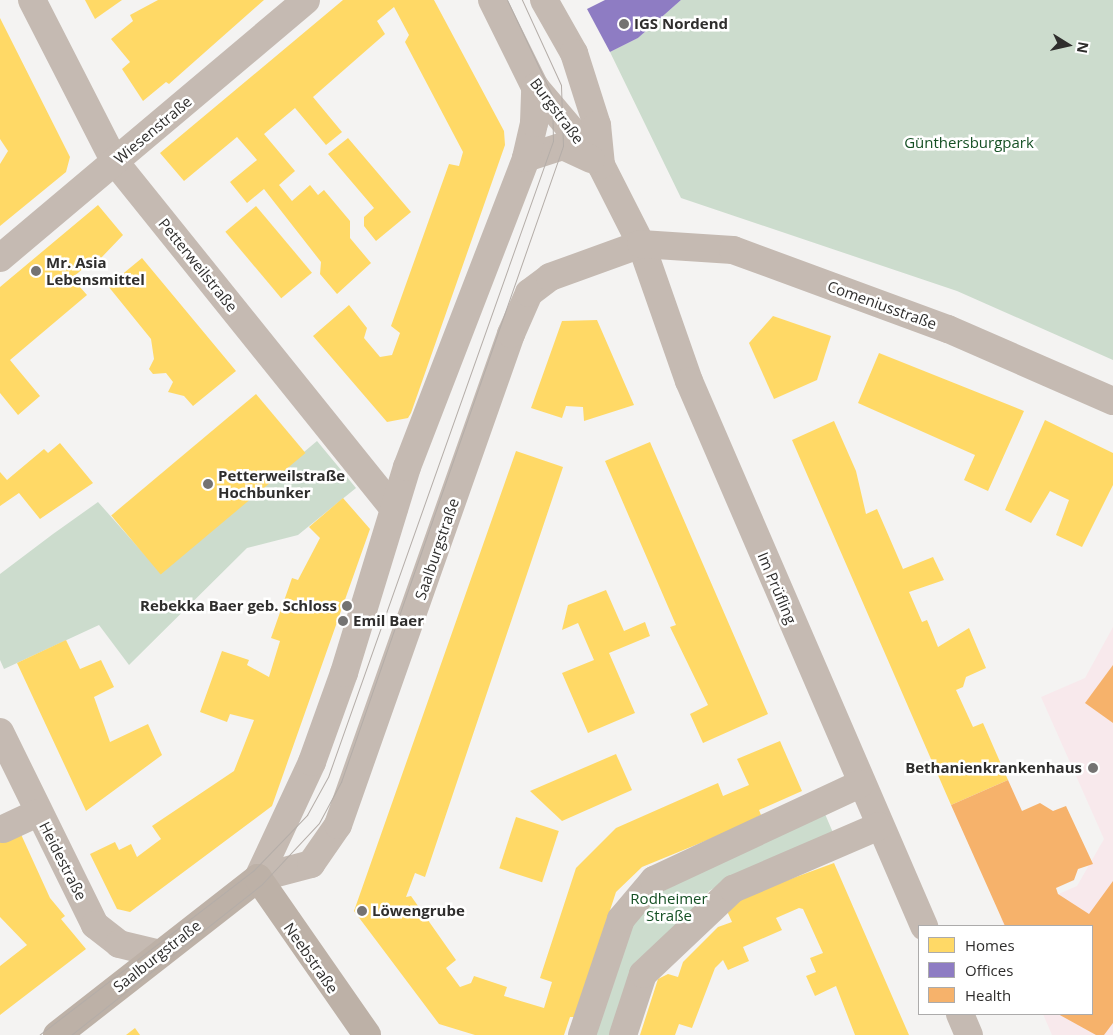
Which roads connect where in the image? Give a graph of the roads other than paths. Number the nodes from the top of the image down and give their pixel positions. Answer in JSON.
{"nodes":[{"id":1,"x":32,"y":0,"type":"edge"},
{"id":2,"x":306,"y":0,"type":"edge"},
{"id":3,"x":492,"y":0,"type":"edge"},
{"id":4,"x":544,"y":0,"type":"edge"},
{"id":5,"x":536,"y":87,"type":"junction"},
{"id":6,"x":526,"y":158,"type":"junction"},
{"id":7,"x":115,"y":162,"type":"junction"},
{"id":8,"x":601,"y":165,"type":"junction"},
{"id":9,"x":641,"y":244,"type":"junction"},
{"id":10,"x":0,"y":258,"type":"edge"},
{"id":11,"x":1113,"y":402,"type":"edge"},
{"id":12,"x":394,"y":509,"type":"junction"},
{"id":13,"x":0,"y":732,"type":"edge"},
{"id":14,"x":860,"y":784,"type":"junction"},
{"id":15,"x":38,"y":813,"type":"junction"},
{"id":16,"x":879,"y":826,"type":"junction"},
{"id":17,"x":3,"y":829,"type":"dead end"},
{"id":18,"x":258,"y":878,"type":"junction"},
{"id":19,"x":924,"y":925,"type":"edge"},
{"id":20,"x":160,"y":954,"type":"junction"},
{"id":21,"x":960,"y":1015,"type":"edge"},
{"id":22,"x":57,"y":1035,"type":"edge"},
{"id":23,"x":366,"y":1035,"type":"edge"},
{"id":24,"x":582,"y":1035,"type":"edge"},
{"id":25,"x":623,"y":1035,"type":"edge"},
{"id":26,"x":969,"y":1035,"type":"edge"}],
"edges":[{"from":1,"to":7,"type":"street","name":"Petterweilstraße"},
{"from":2,"to":7,"type":"street","name":"Wiesenstraße"},
{"from":3,"to":5,"type":"street","name":"Burgstraße"},
{"from":4,"to":8,"type":"street","name":"Burgstraße"},
{"from":5,"to":6,"type":"street","name":"Saalburgstraße"},
{"from":5,"to":8,"type":"street","name":"Burgstraße"},
{"from":6,"to":8,"type":"street"},
{"from":6,"to":12,"type":"street","name":"Saalburgstraße"},
{"from":7,"to":10,"type":"street","name":"Wiesenstraße"},
{"from":7,"to":12,"type":"street","name":"Petterweilstraße"},
{"from":8,"to":9,"type":"street","name":"Burgstraße"},
{"from":9,"to":11,"type":"street","name":"Comeniusstraße"},
{"from":9,"to":14,"type":"street","name":"Im Prüfling"},
{"from":9,"to":18,"type":"street","name":"Saalburgstraße"},
{"from":12,"to":18,"type":"street","name":"Saalburgstraße"},
{"from":13,"to":15,"type":"street","name":"Heidestraße"},
{"from":14,"to":16,"type":"street","name":"Im Prüfling"},
{"from":14,"to":24,"type":"street"},
{"from":15,"to":17,"type":"street"},
{"from":15,"to":20,"type":"street","name":"Heidestraße"},
{"from":16,"to":19,"type":"street","name":"Im Prüfling"},
{"from":16,"to":25,"type":"street"},
{"from":18,"to":20,"type":"main road","name":"Saalburgstraße"},
{"from":18,"to":23,"type":"main road","name":"Neebstraße"},
{"from":20,"to":22,"type":"main road","name":"Saalburgstraße"},
{"from":21,"to":26,"type":"street"}]}
